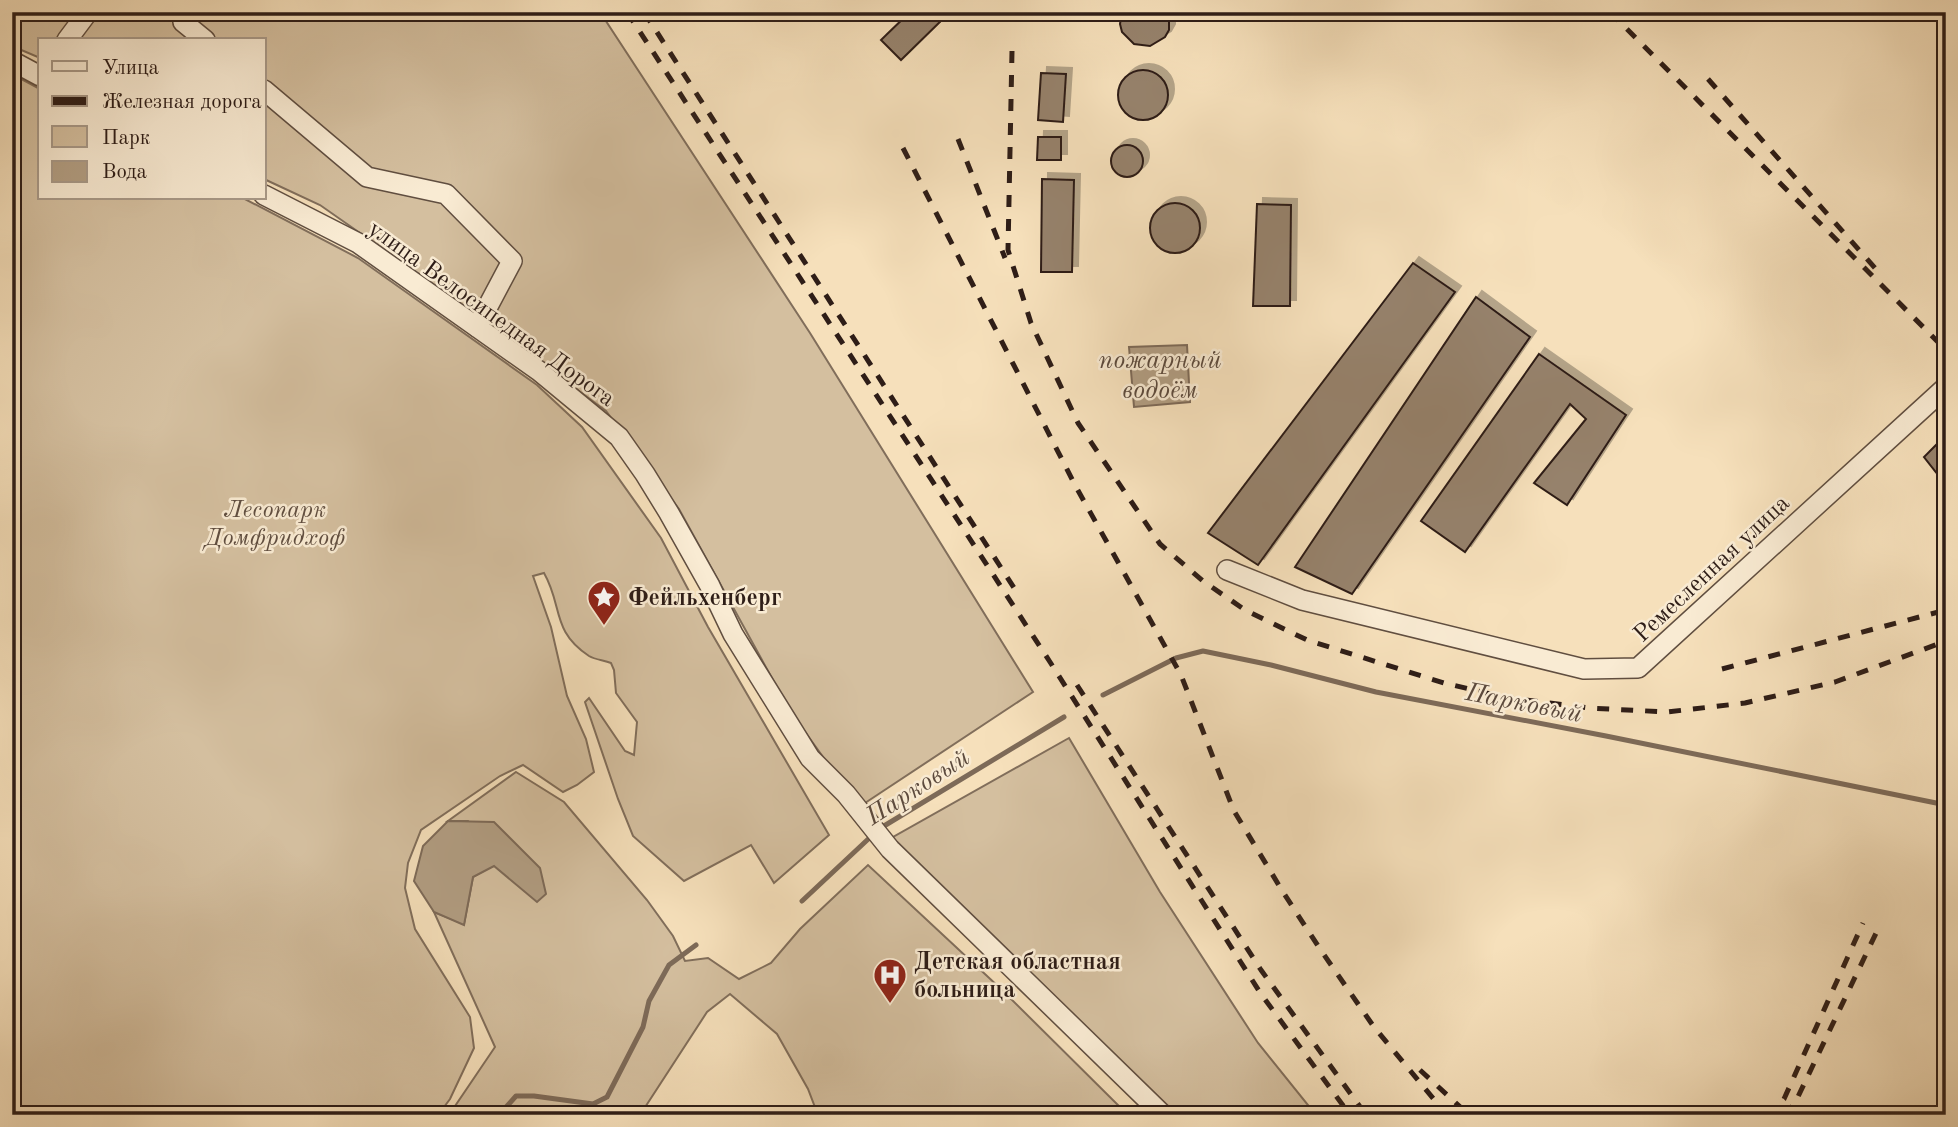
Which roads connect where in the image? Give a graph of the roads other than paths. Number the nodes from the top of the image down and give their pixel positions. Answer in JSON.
{"nodes":[{"id":1,"x":88,"y":12,"type":"edge"},
{"id":2,"x":181,"y":16,"type":"edge"},
{"id":3,"x":68,"y":38,"type":"edge"},
{"id":4,"x":203,"y":38,"type":"edge"},
{"id":5,"x":12,"y":61,"type":"edge"},
{"id":6,"x":38,"y":74,"type":"edge"},
{"id":7,"x":266,"y":92,"type":"edge"},
{"id":8,"x":266,"y":196,"type":"edge"},
{"id":9,"x":477,"y":327,"type":"junction"},
{"id":10,"x":1946,"y":387,"type":"edge"},
{"id":11,"x":1227,"y":570,"type":"dead end"},
{"id":12,"x":1163,"y":1115,"type":"edge"}],
"edges":[{"from":1,"to":3,"type":"street"},
{"from":2,"to":4,"type":"street"},
{"from":5,"to":6,"type":"street"},
{"from":7,"to":9,"type":"street"},
{"from":8,"to":9,"type":"street","name":"улица Велосипедная Дорога"},
{"from":9,"to":12,"type":"street","name":"улица Велосипедная Дорога"},
{"from":10,"to":11,"type":"street","name":"Ремесленная улица"}]}
